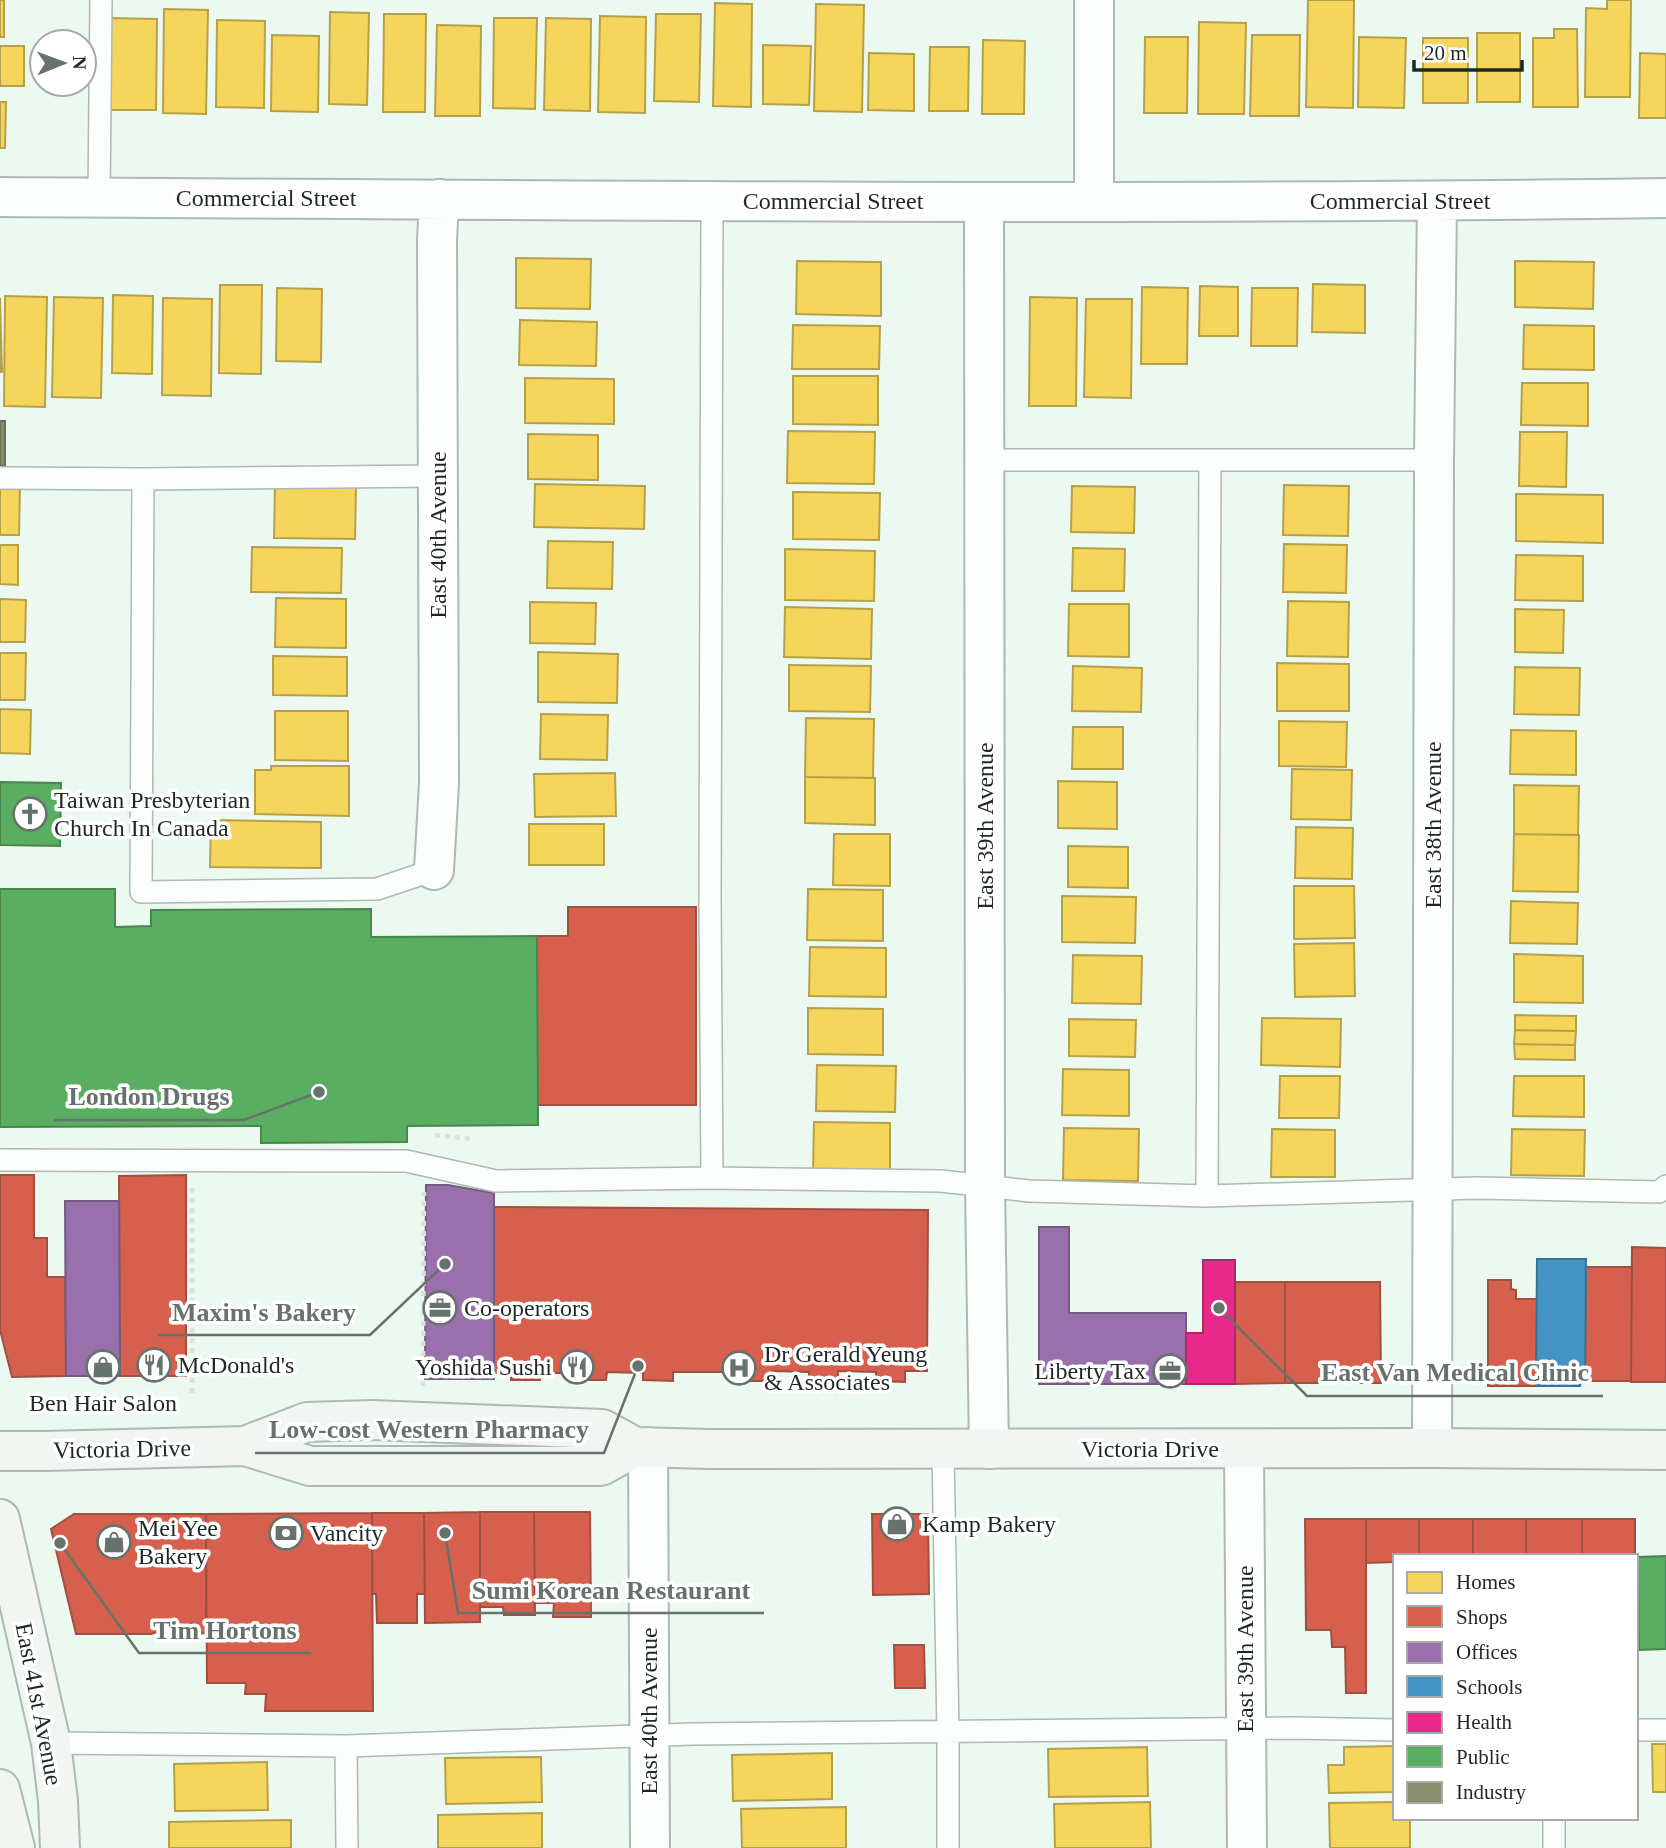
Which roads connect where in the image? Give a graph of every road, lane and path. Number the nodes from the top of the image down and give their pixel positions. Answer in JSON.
{"nodes":[{"id":1,"x":101,"y":0,"type":"edge"},
{"id":2,"x":1094,"y":0,"type":"edge"},
{"id":3,"x":0,"y":197,"type":"edge"},
{"id":4,"x":99,"y":197,"type":"junction"},
{"id":5,"x":1666,"y":198,"type":"edge"},
{"id":6,"x":439,"y":199,"type":"junction"},
{"id":7,"x":712,"y":200,"type":"junction"},
{"id":8,"x":1437,"y":201,"type":"junction"},
{"id":9,"x":984,"y":202,"type":"junction"},
{"id":10,"x":1094,"y":202,"type":"junction"},
{"id":11,"x":985,"y":460,"type":"junction"},
{"id":12,"x":1210,"y":460,"type":"junction"},
{"id":13,"x":1434,"y":460,"type":"junction"},
{"id":14,"x":438,"y":476,"type":"junction"},
{"id":15,"x":0,"y":478,"type":"edge"},
{"id":16,"x":143,"y":479,"type":"junction"},
{"id":17,"x":434,"y":870,"type":"joint"},
{"id":18,"x":0,"y":1160,"type":"edge"},
{"id":19,"x":192,"y":1176,"type":"dead end"},
{"id":20,"x":712,"y":1178,"type":"junction"},
{"id":21,"x":985,"y":1186,"type":"junction"},
{"id":22,"x":1666,"y":1186,"type":"edge"},
{"id":23,"x":1432,"y":1189,"type":"junction"},
{"id":24,"x":424,"y":1190,"type":"dead end"},
{"id":25,"x":1208,"y":1196,"type":"junction"},
{"id":26,"x":192,"y":1393,"type":"dead end"},
{"id":27,"x":423,"y":1394,"type":"dead end"},
{"id":28,"x":642,"y":1447,"type":"junction"},
{"id":29,"x":1432,"y":1448,"type":"junction"},
{"id":30,"x":989,"y":1449,"type":"junction"},
{"id":31,"x":1244,"y":1449,"type":"junction"},
{"id":32,"x":943,"y":1450,"type":"junction"},
{"id":33,"x":1666,"y":1450,"type":"edge"},
{"id":34,"x":0,"y":1451,"type":"edge"},
{"id":35,"x":0,"y":1520,"type":"edge"},
{"id":36,"x":1245,"y":1730,"type":"junction"},
{"id":37,"x":1393,"y":1730,"type":"edge"},
{"id":38,"x":1638,"y":1730,"type":"edge"},
{"id":39,"x":1666,"y":1730,"type":"edge"},
{"id":40,"x":948,"y":1733,"type":"junction"},
{"id":41,"x":649,"y":1736,"type":"junction"},
{"id":42,"x":51,"y":1743,"type":"junction"},
{"id":43,"x":346,"y":1746,"type":"junction"},
{"id":44,"x":0,"y":1788,"type":"edge"},
{"id":45,"x":1554,"y":1820,"type":"edge"},
{"id":46,"x":15,"y":1848,"type":"edge"},
{"id":47,"x":61,"y":1848,"type":"edge"},
{"id":48,"x":347,"y":1848,"type":"edge"},
{"id":49,"x":650,"y":1848,"type":"edge"},
{"id":50,"x":948,"y":1848,"type":"edge"},
{"id":51,"x":1247,"y":1848,"type":"edge"},
{"id":52,"x":1554,"y":1848,"type":"edge"}],
"edges":[{"from":1,"to":4,"type":"lane"},
{"from":2,"to":10,"type":"street"},
{"from":3,"to":4,"type":"street","name":"Commercial Street"},
{"from":4,"to":6,"type":"street","name":"Commercial Street"},
{"from":5,"to":8,"type":"street","name":"Commercial Street"},
{"from":6,"to":7,"type":"street","name":"Commercial Street"},
{"from":6,"to":14,"type":"street","name":"East 40th Avenue"},
{"from":7,"to":9,"type":"street","name":"Commercial Street"},
{"from":7,"to":20,"type":"lane"},
{"from":8,"to":10,"type":"street","name":"Commercial Street"},
{"from":8,"to":13,"type":"street","name":"East 38th Avenue"},
{"from":9,"to":10,"type":"street","name":"Commercial Street"},
{"from":9,"to":11,"type":"street","name":"East 39th Avenue"},
{"from":11,"to":12,"type":"lane"},
{"from":11,"to":21,"type":"street","name":"East 39th Avenue"},
{"from":12,"to":13,"type":"lane"},
{"from":12,"to":25,"type":"lane"},
{"from":13,"to":23,"type":"street","name":"East 38th Avenue"},
{"from":14,"to":16,"type":"lane"},
{"from":14,"to":17,"type":"street","name":"East 40th Avenue"},
{"from":15,"to":16,"type":"lane"},
{"from":16,"to":17,"type":"lane"},
{"from":18,"to":20,"type":"lane"},
{"from":19,"to":26,"type":"path"},
{"from":20,"to":21,"type":"lane"},
{"from":21,"to":25,"type":"lane"},
{"from":21,"to":30,"type":"street","name":"East 39th Avenue"},
{"from":22,"to":23,"type":"lane"},
{"from":23,"to":25,"type":"lane"},
{"from":23,"to":29,"type":"street","name":"East 38th Avenue"},
{"from":24,"to":27,"type":"path"},
{"from":28,"to":32,"type":"street","name":"Victoria Drive"},
{"from":28,"to":34,"type":"street","name":"Victoria Drive"},
{"from":28,"to":41,"type":"street","name":"East 40th Avenue"},
{"from":29,"to":31,"type":"street","name":"Victoria Drive"},
{"from":29,"to":33,"type":"street","name":"Victoria Drive"},
{"from":30,"to":31,"type":"street","name":"Victoria Drive"},
{"from":30,"to":32,"type":"street","name":"Victoria Drive"},
{"from":31,"to":36,"type":"street","name":"East 39th Avenue"},
{"from":32,"to":40,"type":"lane"},
{"from":35,"to":42,"type":"street","name":"East 41st Avenue"},
{"from":36,"to":37,"type":"lane"},
{"from":36,"to":40,"type":"lane"},
{"from":36,"to":51,"type":"street","name":"East 39th Avenue"},
{"from":38,"to":39,"type":"lane"},
{"from":40,"to":41,"type":"lane"},
{"from":40,"to":50,"type":"lane"},
{"from":41,"to":43,"type":"lane"},
{"from":41,"to":49,"type":"street","name":"East 40th Avenue"},
{"from":42,"to":43,"type":"lane"},
{"from":42,"to":47,"type":"street","name":"East 41st Avenue"},
{"from":43,"to":48,"type":"lane"},
{"from":44,"to":46,"type":"street"},
{"from":45,"to":52,"type":"lane"}]}
